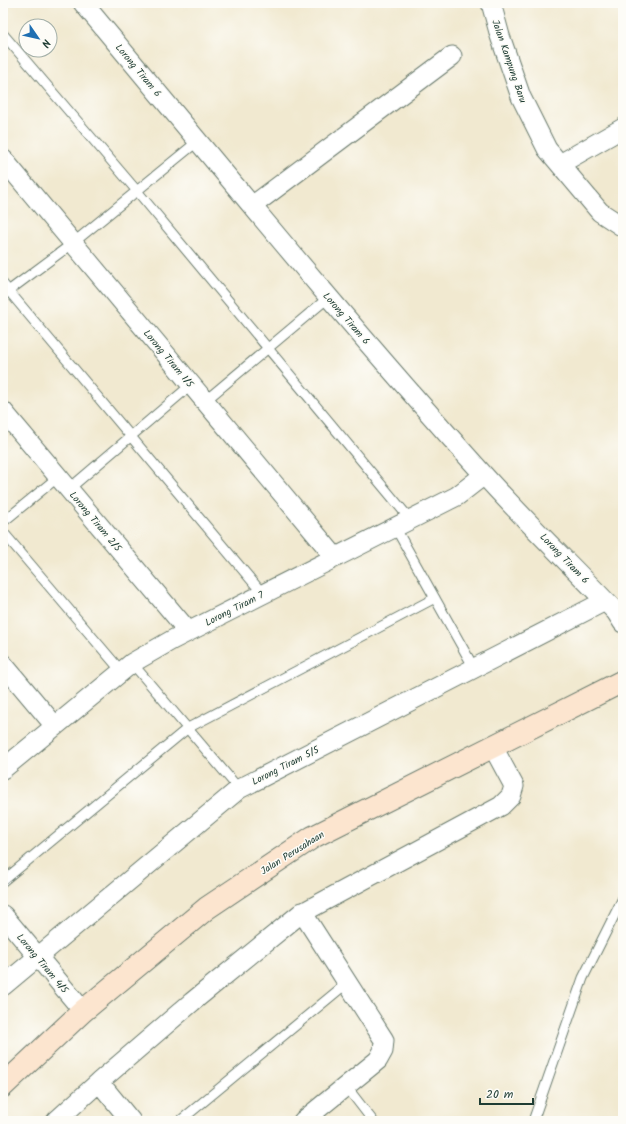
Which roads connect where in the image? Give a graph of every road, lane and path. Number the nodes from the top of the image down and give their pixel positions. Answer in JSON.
{"nodes":[{"id":1,"x":83,"y":3,"type":"edge"},
{"id":2,"x":492,"y":3,"type":"edge"},
{"id":3,"x":3,"y":34,"type":"edge"},
{"id":4,"x":452,"y":56,"type":"dead end"},
{"id":5,"x":623,"y":128,"type":"edge"},
{"id":6,"x":198,"y":141,"type":"junction"},
{"id":7,"x":3,"y":160,"type":"edge"},
{"id":8,"x":560,"y":164,"type":"junction"},
{"id":9,"x":137,"y":191,"type":"junction"},
{"id":10,"x":252,"y":206,"type":"junction"},
{"id":11,"x":623,"y":227,"type":"edge"},
{"id":12,"x":72,"y":243,"type":"junction"},
{"id":13,"x":5,"y":290,"type":"edge"},
{"id":14,"x":329,"y":297,"type":"junction"},
{"id":15,"x":268,"y":348,"type":"junction"},
{"id":16,"x":191,"y":385,"type":"junction"},
{"id":17,"x":205,"y":401,"type":"junction"},
{"id":18,"x":3,"y":411,"type":"edge"},
{"id":19,"x":132,"y":436,"type":"junction"},
{"id":20,"x":484,"y":475,"type":"junction"},
{"id":21,"x":63,"y":483,"type":"junction"},
{"id":22,"x":3,"y":522,"type":"edge"},
{"id":23,"x":402,"y":523,"type":"junction"},
{"id":24,"x":3,"y":532,"type":"edge"},
{"id":25,"x":335,"y":557,"type":"junction"},
{"id":26,"x":263,"y":594,"type":"junction"},
{"id":27,"x":435,"y":598,"type":"junction"},
{"id":28,"x":605,"y":601,"type":"junction"},
{"id":29,"x":623,"y":623,"type":"edge"},
{"id":30,"x":188,"y":631,"type":"junction"},
{"id":31,"x":3,"y":664,"type":"edge"},
{"id":32,"x":127,"y":667,"type":"junction"},
{"id":33,"x":474,"y":668,"type":"junction"},
{"id":34,"x":623,"y":682,"type":"edge"},
{"id":35,"x":55,"y":726,"type":"junction"},
{"id":36,"x":188,"y":728,"type":"junction"},
{"id":37,"x":493,"y":747,"type":"junction"},
{"id":38,"x":3,"y":769,"type":"edge"},
{"id":39,"x":239,"y":789,"type":"junction"},
{"id":40,"x":3,"y":881,"type":"edge"},
{"id":41,"x":623,"y":898,"type":"edge"},
{"id":42,"x":302,"y":912,"type":"junction"},
{"id":43,"x":3,"y":915,"type":"edge"},
{"id":44,"x":37,"y":957,"type":"junction"},
{"id":45,"x":347,"y":983,"type":"junction"},
{"id":46,"x":3,"y":986,"type":"edge"},
{"id":47,"x":83,"y":1011,"type":"junction"},
{"id":48,"x":99,"y":1082,"type":"junction"},
{"id":49,"x":3,"y":1086,"type":"edge"},
{"id":50,"x":346,"y":1086,"type":"junction"},
{"id":51,"x":56,"y":1121,"type":"edge"},
{"id":52,"x":131,"y":1121,"type":"edge"},
{"id":53,"x":180,"y":1121,"type":"edge"},
{"id":54,"x":303,"y":1121,"type":"edge"},
{"id":55,"x":373,"y":1121,"type":"edge"},
{"id":56,"x":533,"y":1121,"type":"edge"}],
"edges":[{"from":1,"to":6,"type":"street","name":"Lorong Tiram 6"},
{"from":2,"to":8,"type":"street","name":"Jalan Kampung Baru"},
{"from":3,"to":9,"type":"lane"},
{"from":4,"to":10,"type":"street"},
{"from":5,"to":8,"type":"street"},
{"from":6,"to":9,"type":"lane"},
{"from":6,"to":10,"type":"street","name":"Lorong Tiram 6"},
{"from":7,"to":12,"type":"street","name":"Lorong Tiram 1/5"},
{"from":8,"to":11,"type":"street","name":"Jalan Kampung Baru"},
{"from":9,"to":12,"type":"lane"},
{"from":9,"to":15,"type":"lane"},
{"from":10,"to":14,"type":"street","name":"Lorong Tiram 6"},
{"from":12,"to":13,"type":"lane"},
{"from":12,"to":16,"type":"street","name":"Lorong Tiram 1/5"},
{"from":13,"to":19,"type":"lane"},
{"from":14,"to":15,"type":"lane"},
{"from":14,"to":20,"type":"street","name":"Lorong Tiram 6"},
{"from":15,"to":17,"type":"lane"},
{"from":15,"to":23,"type":"lane"},
{"from":16,"to":17,"type":"street","name":"Lorong Tiram 1/5"},
{"from":16,"to":19,"type":"lane"},
{"from":17,"to":25,"type":"street","name":"Lorong Tiram 1/5"},
{"from":18,"to":21,"type":"street","name":"Lorong Tiram 2/5"},
{"from":19,"to":21,"type":"lane"},
{"from":19,"to":26,"type":"lane"},
{"from":20,"to":23,"type":"street","name":"Lorong Tiram 7"},
{"from":20,"to":28,"type":"street","name":"Lorong Tiram 6"},
{"from":21,"to":22,"type":"lane"},
{"from":21,"to":30,"type":"street","name":"Lorong Tiram 2/5"},
{"from":23,"to":25,"type":"street","name":"Lorong Tiram 7"},
{"from":23,"to":27,"type":"lane"},
{"from":24,"to":32,"type":"lane"},
{"from":25,"to":26,"type":"street","name":"Lorong Tiram 7"},
{"from":26,"to":30,"type":"street","name":"Lorong Tiram 7"},
{"from":27,"to":33,"type":"lane"},
{"from":27,"to":36,"type":"lane"},
{"from":28,"to":29,"type":"street","name":"Lorong Tiram 6"},
{"from":28,"to":33,"type":"street","name":"Lorong Tiram 5/5"},
{"from":30,"to":32,"type":"street","name":"Lorong Tiram 7"},
{"from":31,"to":35,"type":"street"},
{"from":32,"to":35,"type":"street","name":"Lorong Tiram 7"},
{"from":32,"to":36,"type":"lane"},
{"from":33,"to":39,"type":"street","name":"Lorong Tiram 5/5"},
{"from":34,"to":37,"type":"main road","name":"Jalan Perusahaan"},
{"from":35,"to":38,"type":"street","name":"Lorong Tiram 7"},
{"from":36,"to":39,"type":"lane"},
{"from":36,"to":40,"type":"lane"},
{"from":37,"to":42,"type":"street"},
{"from":37,"to":47,"type":"main road","name":"Jalan Perusahaan"},
{"from":39,"to":44,"type":"street","name":"Lorong Tiram 5/5"},
{"from":41,"to":56,"type":"lane"},
{"from":42,"to":45,"type":"street"},
{"from":42,"to":48,"type":"street"},
{"from":43,"to":44,"type":"street","name":"Lorong Tiram 4/5"},
{"from":44,"to":46,"type":"street","name":"Lorong Tiram 5/5"},
{"from":44,"to":47,"type":"street","name":"Lorong Tiram 4/5"},
{"from":45,"to":50,"type":"street"},
{"from":45,"to":53,"type":"lane"},
{"from":47,"to":49,"type":"main road","name":"Jalan Perusahaan"},
{"from":48,"to":51,"type":"street"},
{"from":48,"to":52,"type":"street"},
{"from":50,"to":54,"type":"street"},
{"from":50,"to":55,"type":"lane"}]}
